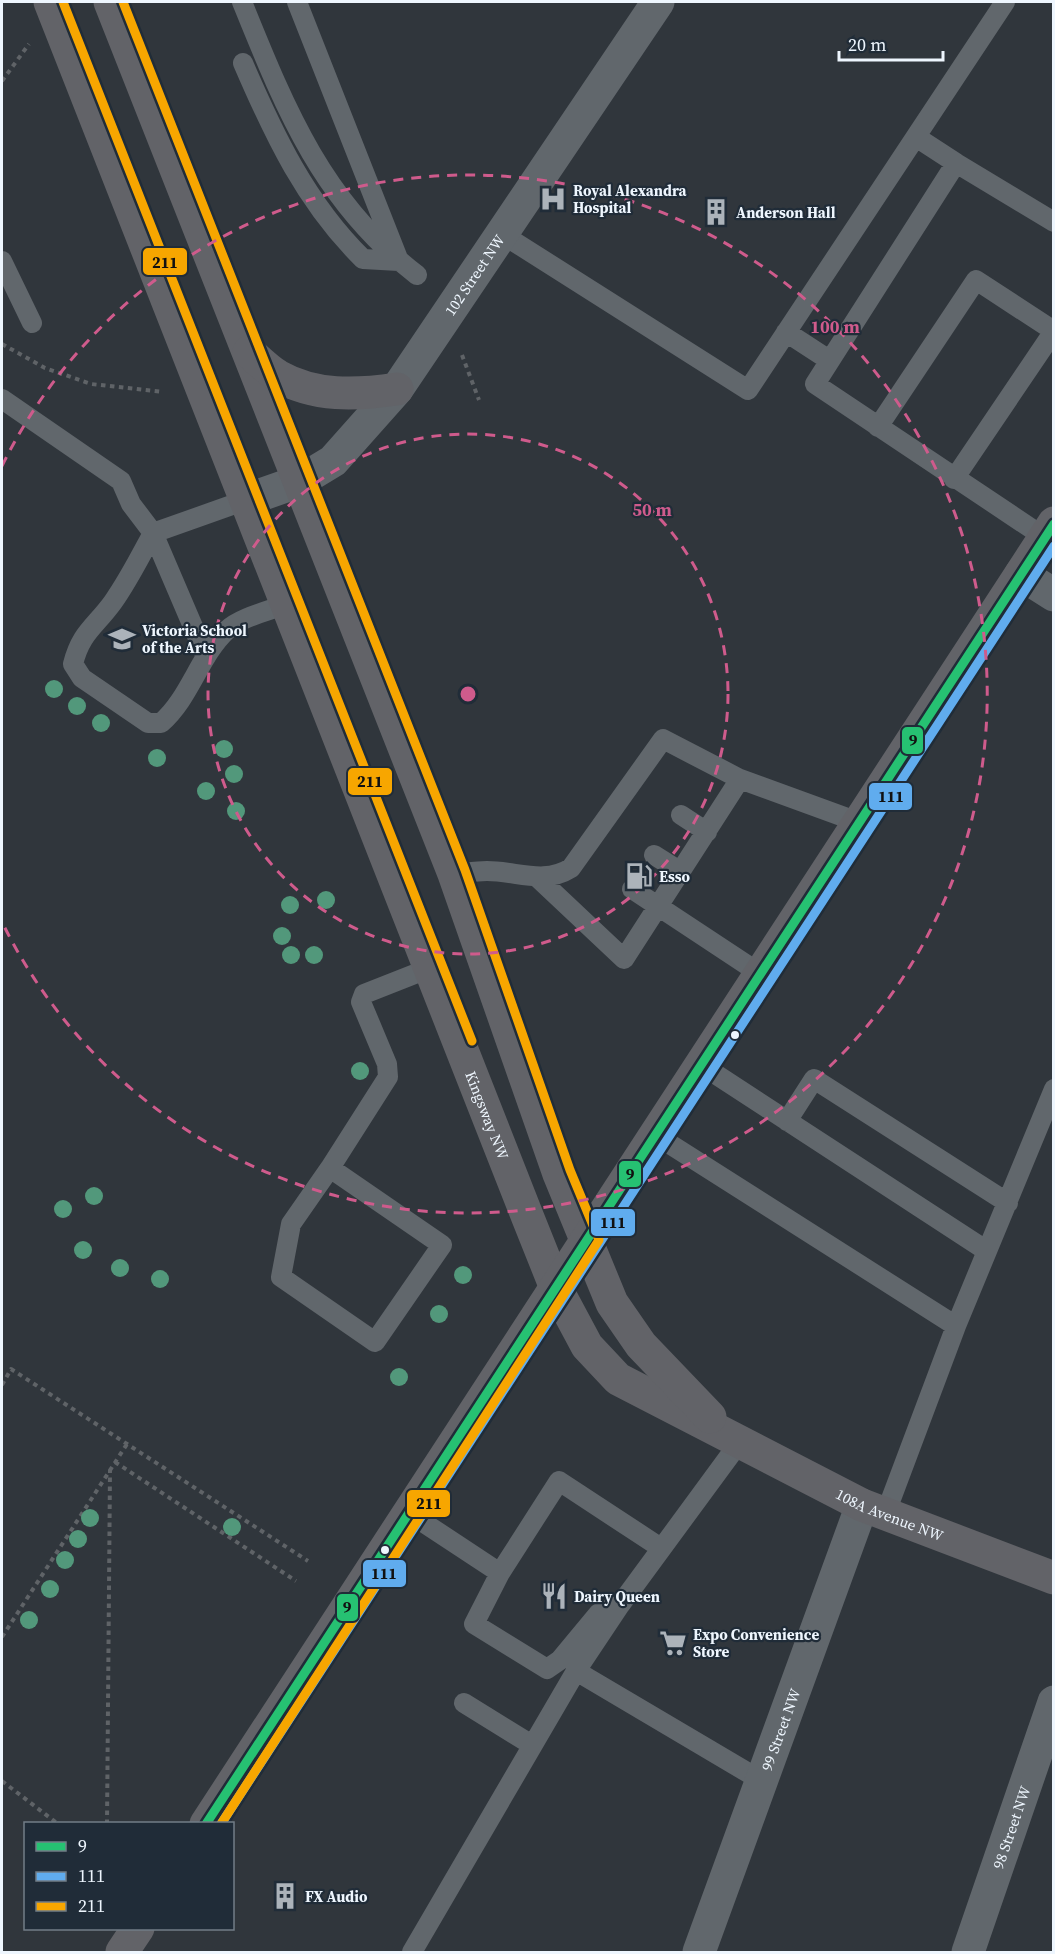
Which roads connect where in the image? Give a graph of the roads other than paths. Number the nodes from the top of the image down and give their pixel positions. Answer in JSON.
{"nodes":[{"id":1,"x":50,"y":2,"type":"edge"},
{"id":2,"x":110,"y":2,"type":"edge"},
{"id":3,"x":242,"y":2,"type":"edge"},
{"id":4,"x":297,"y":2,"type":"edge"},
{"id":5,"x":658,"y":2,"type":"edge"},
{"id":6,"x":1005,"y":2,"type":"edge"},
{"id":7,"x":243,"y":63,"type":"dead end"},
{"id":8,"x":916,"y":137,"type":"junction"},
{"id":9,"x":956,"y":163,"type":"junction"},
{"id":10,"x":1053,"y":222,"type":"edge"},
{"id":11,"x":509,"y":223,"type":"junction"},
{"id":12,"x":2,"y":261,"type":"edge"},
{"id":13,"x":399,"y":261,"type":"junction"},
{"id":14,"x":417,"y":275,"type":"dead end"},
{"id":15,"x":32,"y":323,"type":"dead end"},
{"id":16,"x":1053,"y":331,"type":"edge"},
{"id":17,"x":786,"y":332,"type":"junction"},
{"id":18,"x":249,"y":352,"type":"junction"},
{"id":19,"x":829,"y":360,"type":"junction"},
{"id":20,"x":397,"y":389,"type":"junction"},
{"id":21,"x":2,"y":399,"type":"edge"},
{"id":22,"x":878,"y":427,"type":"junction"},
{"id":23,"x":954,"y":479,"type":"junction"},
{"id":24,"x":300,"y":481,"type":"junction"},
{"id":25,"x":246,"y":500,"type":"junction"},
{"id":26,"x":1049,"y":530,"type":"edge"},
{"id":27,"x":153,"y":533,"type":"junction"},
{"id":28,"x":1021,"y":574,"type":"junction"},
{"id":29,"x":1053,"y":595,"type":"edge"},
{"id":30,"x":287,"y":604,"type":"junction"},
{"id":31,"x":206,"y":657,"type":"junction"},
{"id":32,"x":741,"y":779,"type":"junction"},
{"id":33,"x":681,"y":815,"type":"dead end"},
{"id":34,"x":858,"y":822,"type":"junction"},
{"id":35,"x":707,"y":832,"type":"junction"},
{"id":36,"x":654,"y":855,"type":"dead end"},
{"id":37,"x":681,"y":872,"type":"junction"},
{"id":38,"x":454,"y":874,"type":"junction"},
{"id":39,"x":538,"y":878,"type":"junction"},
{"id":40,"x":632,"y":889,"type":"dead end"},
{"id":41,"x":659,"y":906,"type":"junction"},
{"id":42,"x":430,"y":968,"type":"junction"},
{"id":43,"x":759,"y":973,"type":"junction"},
{"id":44,"x":700,"y":1064,"type":"junction"},
{"id":45,"x":1053,"y":1089,"type":"edge"},
{"id":46,"x":787,"y":1121,"type":"junction"},
{"id":47,"x":654,"y":1134,"type":"junction"},
{"id":48,"x":330,"y":1168,"type":"junction"},
{"id":49,"x":1008,"y":1203,"type":"junction"},
{"id":50,"x":587,"y":1240,"type":"junction"},
{"id":51,"x":987,"y":1251,"type":"junction"},
{"id":52,"x":556,"y":1288,"type":"junction"},
{"id":53,"x":956,"y":1326,"type":"junction"},
{"id":54,"x":735,"y":1441,"type":"junction"},
{"id":55,"x":873,"y":1510,"type":"junction"},
{"id":56,"x":409,"y":1513,"type":"junction"},
{"id":57,"x":661,"y":1548,"type":"junction"},
{"id":58,"x":500,"y":1573,"type":"junction"},
{"id":59,"x":1053,"y":1578,"type":"edge"},
{"id":60,"x":620,"y":1605,"type":"junction"},
{"id":61,"x":576,"y":1671,"type":"junction"},
{"id":62,"x":464,"y":1702,"type":"dead end"},
{"id":63,"x":1053,"y":1702,"type":"edge"},
{"id":64,"x":532,"y":1745,"type":"junction"},
{"id":65,"x":762,"y":1781,"type":"junction"},
{"id":66,"x":207,"y":1822,"type":"edge"},
{"id":67,"x":137,"y":1930,"type":"edge"},
{"id":68,"x":122,"y":1953,"type":"edge"},
{"id":69,"x":412,"y":1953,"type":"edge"},
{"id":70,"x":699,"y":1953,"type":"edge"},
{"id":71,"x":968,"y":1953,"type":"edge"}],
"edges":[{"from":1,"to":25,"type":"main road","name":"Kingsway NW"},
{"from":2,"to":18,"type":"main road"},
{"from":3,"to":13,"type":"lane"},
{"from":4,"to":13,"type":"lane"},
{"from":5,"to":11,"type":"street","name":"102 Street NW"},
{"from":6,"to":8,"type":"lane"},
{"from":7,"to":13,"type":"lane"},
{"from":8,"to":9,"type":"lane"},
{"from":8,"to":17,"type":"lane"},
{"from":9,"to":10,"type":"lane"},
{"from":9,"to":19,"type":"lane"},
{"from":11,"to":17,"type":"lane"},
{"from":11,"to":20,"type":"street","name":"102 Street NW"},
{"from":12,"to":15,"type":"lane"},
{"from":13,"to":14,"type":"lane"},
{"from":16,"to":22,"type":"lane"},
{"from":16,"to":23,"type":"lane"},
{"from":17,"to":19,"type":"lane"},
{"from":18,"to":20,"type":"main road"},
{"from":18,"to":24,"type":"main road"},
{"from":19,"to":22,"type":"lane"},
{"from":20,"to":24,"type":"street","name":"102 Street NW"},
{"from":21,"to":27,"type":"lane"},
{"from":22,"to":23,"type":"lane"},
{"from":23,"to":26,"type":"lane"},
{"from":24,"to":25,"type":"street","name":"102 Street NW"},
{"from":24,"to":38,"type":"main road"},
{"from":25,"to":27,"type":"lane"},
{"from":25,"to":30,"type":"main road","name":"Kingsway NW"},
{"from":26,"to":28,"type":"main road"},
{"from":27,"to":31,"type":"lane"},
{"from":27,"to":31,"type":"lane"},
{"from":28,"to":29,"type":"street"},
{"from":28,"to":34,"type":"main road"},
{"from":30,"to":31,"type":"lane"},
{"from":30,"to":42,"type":"main road","name":"Kingsway NW"},
{"from":32,"to":34,"type":"lane"},
{"from":32,"to":35,"type":"lane"},
{"from":32,"to":39,"type":"lane"},
{"from":33,"to":35,"type":"lane"},
{"from":34,"to":43,"type":"main road"},
{"from":35,"to":37,"type":"lane"},
{"from":36,"to":37,"type":"lane"},
{"from":37,"to":41,"type":"lane"},
{"from":38,"to":39,"type":"lane"},
{"from":38,"to":50,"type":"main road"},
{"from":39,"to":41,"type":"lane"},
{"from":40,"to":41,"type":"lane"},
{"from":41,"to":43,"type":"lane"},
{"from":42,"to":48,"type":"lane"},
{"from":42,"to":52,"type":"main road","name":"Kingsway NW"},
{"from":43,"to":44,"type":"main road"},
{"from":44,"to":46,"type":"lane"},
{"from":44,"to":47,"type":"main road"},
{"from":45,"to":49,"type":"lane"},
{"from":46,"to":49,"type":"lane"},
{"from":46,"to":51,"type":"lane"},
{"from":47,"to":50,"type":"main road"},
{"from":47,"to":53,"type":"lane"},
{"from":48,"to":48,"type":"lane"},
{"from":49,"to":51,"type":"lane"},
{"from":50,"to":52,"type":"main road"},
{"from":50,"to":54,"type":"main road","name":"108A Avenue NW"},
{"from":51,"to":53,"type":"lane"},
{"from":52,"to":54,"type":"main road","name":"108A Avenue NW"},
{"from":52,"to":56,"type":"main road"},
{"from":53,"to":55,"type":"lane"},
{"from":54,"to":55,"type":"main road","name":"108A Avenue NW"},
{"from":54,"to":57,"type":"lane"},
{"from":55,"to":59,"type":"main road","name":"108A Avenue NW"},
{"from":55,"to":65,"type":"street","name":"99 Street NW"},
{"from":56,"to":58,"type":"lane"},
{"from":56,"to":66,"type":"main road"},
{"from":57,"to":58,"type":"lane"},
{"from":57,"to":60,"type":"lane"},
{"from":58,"to":60,"type":"lane"},
{"from":60,"to":61,"type":"lane"},
{"from":61,"to":64,"type":"lane"},
{"from":61,"to":65,"type":"lane"},
{"from":62,"to":64,"type":"lane"},
{"from":63,"to":71,"type":"street","name":"98 Street NW"},
{"from":64,"to":69,"type":"lane"},
{"from":65,"to":70,"type":"street","name":"99 Street NW"},
{"from":67,"to":68,"type":"main road"}]}
